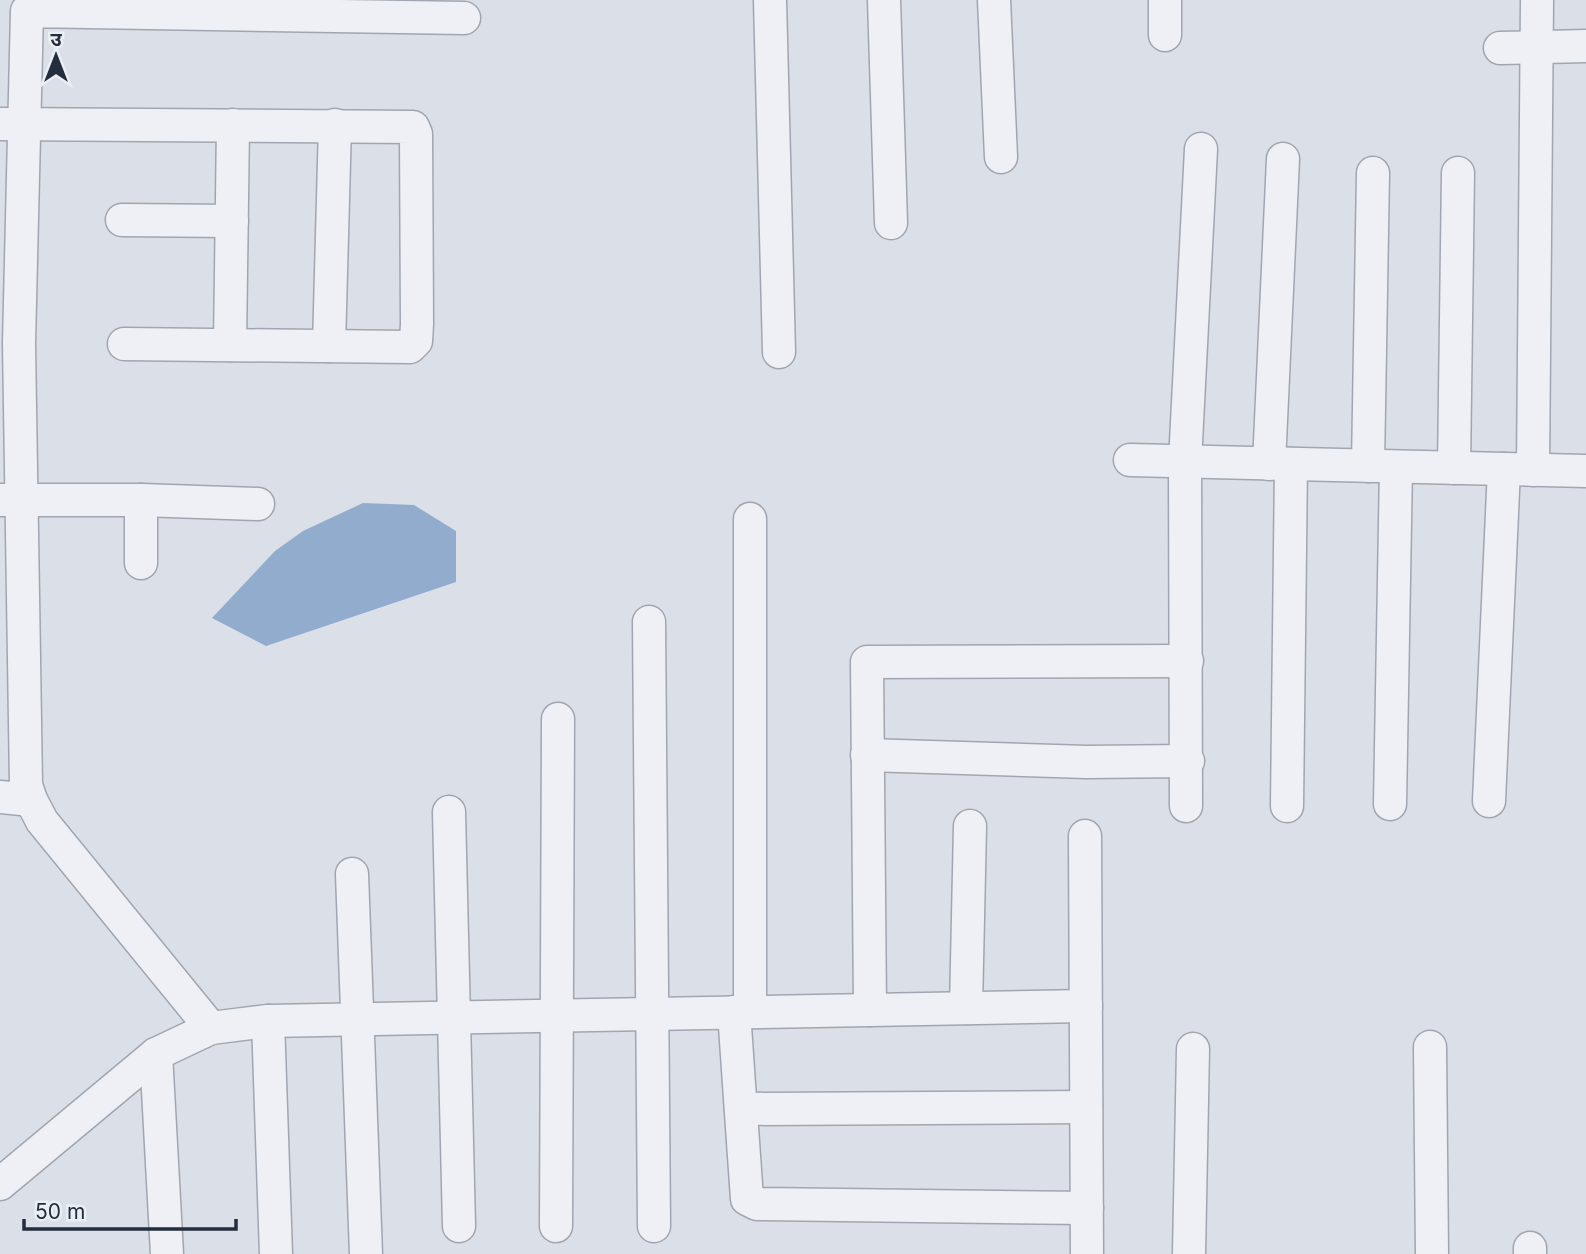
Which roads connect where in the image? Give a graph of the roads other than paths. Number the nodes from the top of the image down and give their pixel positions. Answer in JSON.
{"nodes":[{"id":1,"x":770,"y":0,"type":"edge"},
{"id":2,"x":884,"y":0,"type":"edge"},
{"id":3,"x":994,"y":0,"type":"edge"},
{"id":4,"x":1165,"y":0,"type":"edge"},
{"id":5,"x":1537,"y":0,"type":"edge"},
{"id":6,"x":294,"y":8,"type":"edge"},
{"id":7,"x":14,"y":11,"type":"edge"},
{"id":8,"x":464,"y":19,"type":"dead end"},
{"id":9,"x":1165,"y":35,"type":"dead end"},
{"id":10,"x":1586,"y":46,"type":"edge"},
{"id":11,"x":1537,"y":47,"type":"junction"},
{"id":12,"x":1500,"y":48,"type":"dead end"},
{"id":13,"x":12,"y":125,"type":"edge"},
{"id":14,"x":233,"y":125,"type":"junction"},
{"id":15,"x":335,"y":125,"type":"junction"},
{"id":16,"x":1201,"y":149,"type":"dead end"},
{"id":17,"x":1001,"y":157,"type":"dead end"},
{"id":18,"x":1283,"y":159,"type":"dead end"},
{"id":19,"x":1373,"y":173,"type":"dead end"},
{"id":20,"x":1458,"y":173,"type":"dead end"},
{"id":21,"x":122,"y":220,"type":"dead end"},
{"id":22,"x":232,"y":221,"type":"junction"},
{"id":23,"x":891,"y":223,"type":"dead end"},
{"id":24,"x":10,"y":295,"type":"edge"},
{"id":25,"x":124,"y":344,"type":"dead end"},
{"id":26,"x":230,"y":345,"type":"junction"},
{"id":27,"x":329,"y":346,"type":"junction"},
{"id":28,"x":779,"y":352,"type":"dead end"},
{"id":29,"x":1130,"y":460,"type":"dead end"},
{"id":30,"x":1185,"y":462,"type":"junction"},
{"id":31,"x":1280,"y":464,"type":"junction"},
{"id":32,"x":1382,"y":466,"type":"junction"},
{"id":33,"x":1454,"y":468,"type":"junction"},
{"id":34,"x":1518,"y":469,"type":"junction"},
{"id":35,"x":1586,"y":471,"type":"edge"},
{"id":36,"x":10,"y":500,"type":"edge"},
{"id":37,"x":141,"y":500,"type":"junction"},
{"id":38,"x":258,"y":504,"type":"dead end"},
{"id":39,"x":750,"y":519,"type":"dead end"},
{"id":40,"x":141,"y":563,"type":"dead end"},
{"id":41,"x":649,"y":622,"type":"dead end"},
{"id":42,"x":1187,"y":661,"type":"junction"},
{"id":43,"x":558,"y":719,"type":"dead end"},
{"id":44,"x":867,"y":755,"type":"junction"},
{"id":45,"x":1188,"y":761,"type":"junction"},
{"id":46,"x":15,"y":798,"type":"edge"},
{"id":47,"x":1489,"y":801,"type":"dead end"},
{"id":48,"x":1390,"y":804,"type":"dead end"},
{"id":49,"x":1186,"y":806,"type":"dead end"},
{"id":50,"x":1287,"y":806,"type":"dead end"},
{"id":51,"x":449,"y":812,"type":"dead end"},
{"id":52,"x":970,"y":826,"type":"dead end"},
{"id":53,"x":1085,"y":836,"type":"dead end"},
{"id":54,"x":352,"y":874,"type":"dead end"},
{"id":55,"x":1086,"y":1006,"type":"junction"},
{"id":56,"x":966,"y":1008,"type":"junction"},
{"id":57,"x":870,"y":1010,"type":"junction"},
{"id":58,"x":742,"y":1012,"type":"junction"},
{"id":59,"x":651,"y":1014,"type":"junction"},
{"id":60,"x":556,"y":1016,"type":"junction"},
{"id":61,"x":453,"y":1018,"type":"junction"},
{"id":62,"x":358,"y":1020,"type":"junction"},
{"id":63,"x":268,"y":1021,"type":"junction"},
{"id":64,"x":211,"y":1028,"type":"junction"},
{"id":65,"x":1430,"y":1047,"type":"dead end"},
{"id":66,"x":1193,"y":1049,"type":"dead end"},
{"id":67,"x":156,"y":1054,"type":"junction"},
{"id":68,"x":1086,"y":1107,"type":"junction"},
{"id":69,"x":741,"y":1110,"type":"junction"},
{"id":70,"x":0,"y":1184,"type":"edge"},
{"id":71,"x":1087,"y":1208,"type":"junction"},
{"id":72,"x":459,"y":1226,"type":"dead end"},
{"id":73,"x":556,"y":1226,"type":"dead end"},
{"id":74,"x":654,"y":1226,"type":"dead end"},
{"id":75,"x":167,"y":1254,"type":"edge"},
{"id":76,"x":276,"y":1254,"type":"edge"},
{"id":77,"x":366,"y":1254,"type":"edge"},
{"id":78,"x":1087,"y":1254,"type":"edge"},
{"id":79,"x":1189,"y":1254,"type":"edge"},
{"id":80,"x":1432,"y":1254,"type":"edge"}],
"edges":[{"from":1,"to":28,"type":"street"},
{"from":2,"to":23,"type":"street"},
{"from":3,"to":17,"type":"street"},
{"from":4,"to":9,"type":"street"},
{"from":5,"to":11,"type":"street"},
{"from":6,"to":7,"type":"street"},
{"from":6,"to":8,"type":"street"},
{"from":7,"to":13,"type":"street"},
{"from":10,"to":11,"type":"street"},
{"from":11,"to":12,"type":"street"},
{"from":11,"to":34,"type":"street"},
{"from":13,"to":14,"type":"street"},
{"from":13,"to":24,"type":"street"},
{"from":14,"to":15,"type":"street"},
{"from":14,"to":22,"type":"street"},
{"from":15,"to":27,"type":"street"},
{"from":15,"to":27,"type":"street"},
{"from":16,"to":30,"type":"street"},
{"from":18,"to":31,"type":"street"},
{"from":19,"to":32,"type":"street"},
{"from":20,"to":33,"type":"street"},
{"from":21,"to":22,"type":"street"},
{"from":22,"to":26,"type":"street"},
{"from":24,"to":36,"type":"street"},
{"from":25,"to":26,"type":"street"},
{"from":26,"to":27,"type":"street"},
{"from":29,"to":30,"type":"street"},
{"from":30,"to":31,"type":"street"},
{"from":30,"to":42,"type":"street"},
{"from":31,"to":32,"type":"street"},
{"from":31,"to":50,"type":"street"},
{"from":32,"to":33,"type":"street"},
{"from":32,"to":48,"type":"street"},
{"from":33,"to":34,"type":"street"},
{"from":34,"to":35,"type":"street"},
{"from":34,"to":47,"type":"street"},
{"from":36,"to":37,"type":"street"},
{"from":36,"to":46,"type":"street"},
{"from":37,"to":38,"type":"street"},
{"from":37,"to":40,"type":"street"},
{"from":39,"to":58,"type":"street"},
{"from":41,"to":59,"type":"street"},
{"from":42,"to":44,"type":"street"},
{"from":42,"to":45,"type":"street"},
{"from":43,"to":60,"type":"street"},
{"from":44,"to":45,"type":"street"},
{"from":44,"to":57,"type":"street"},
{"from":45,"to":49,"type":"street"},
{"from":46,"to":64,"type":"street"},
{"from":51,"to":61,"type":"street"},
{"from":52,"to":56,"type":"street"},
{"from":53,"to":55,"type":"street"},
{"from":54,"to":62,"type":"street"},
{"from":55,"to":56,"type":"street"},
{"from":55,"to":68,"type":"street"},
{"from":56,"to":57,"type":"street"},
{"from":57,"to":58,"type":"street"},
{"from":58,"to":59,"type":"street"},
{"from":58,"to":69,"type":"street"},
{"from":59,"to":60,"type":"street"},
{"from":59,"to":74,"type":"street"},
{"from":60,"to":61,"type":"street"},
{"from":60,"to":73,"type":"street"},
{"from":61,"to":62,"type":"street"},
{"from":61,"to":72,"type":"street"},
{"from":62,"to":63,"type":"street"},
{"from":62,"to":77,"type":"street"},
{"from":63,"to":64,"type":"street"},
{"from":63,"to":76,"type":"street"},
{"from":64,"to":67,"type":"street"},
{"from":65,"to":80,"type":"street"},
{"from":66,"to":79,"type":"street"},
{"from":67,"to":70,"type":"street"},
{"from":67,"to":75,"type":"street"},
{"from":68,"to":69,"type":"street"},
{"from":68,"to":71,"type":"street"},
{"from":69,"to":71,"type":"street"},
{"from":71,"to":78,"type":"street"}]}
